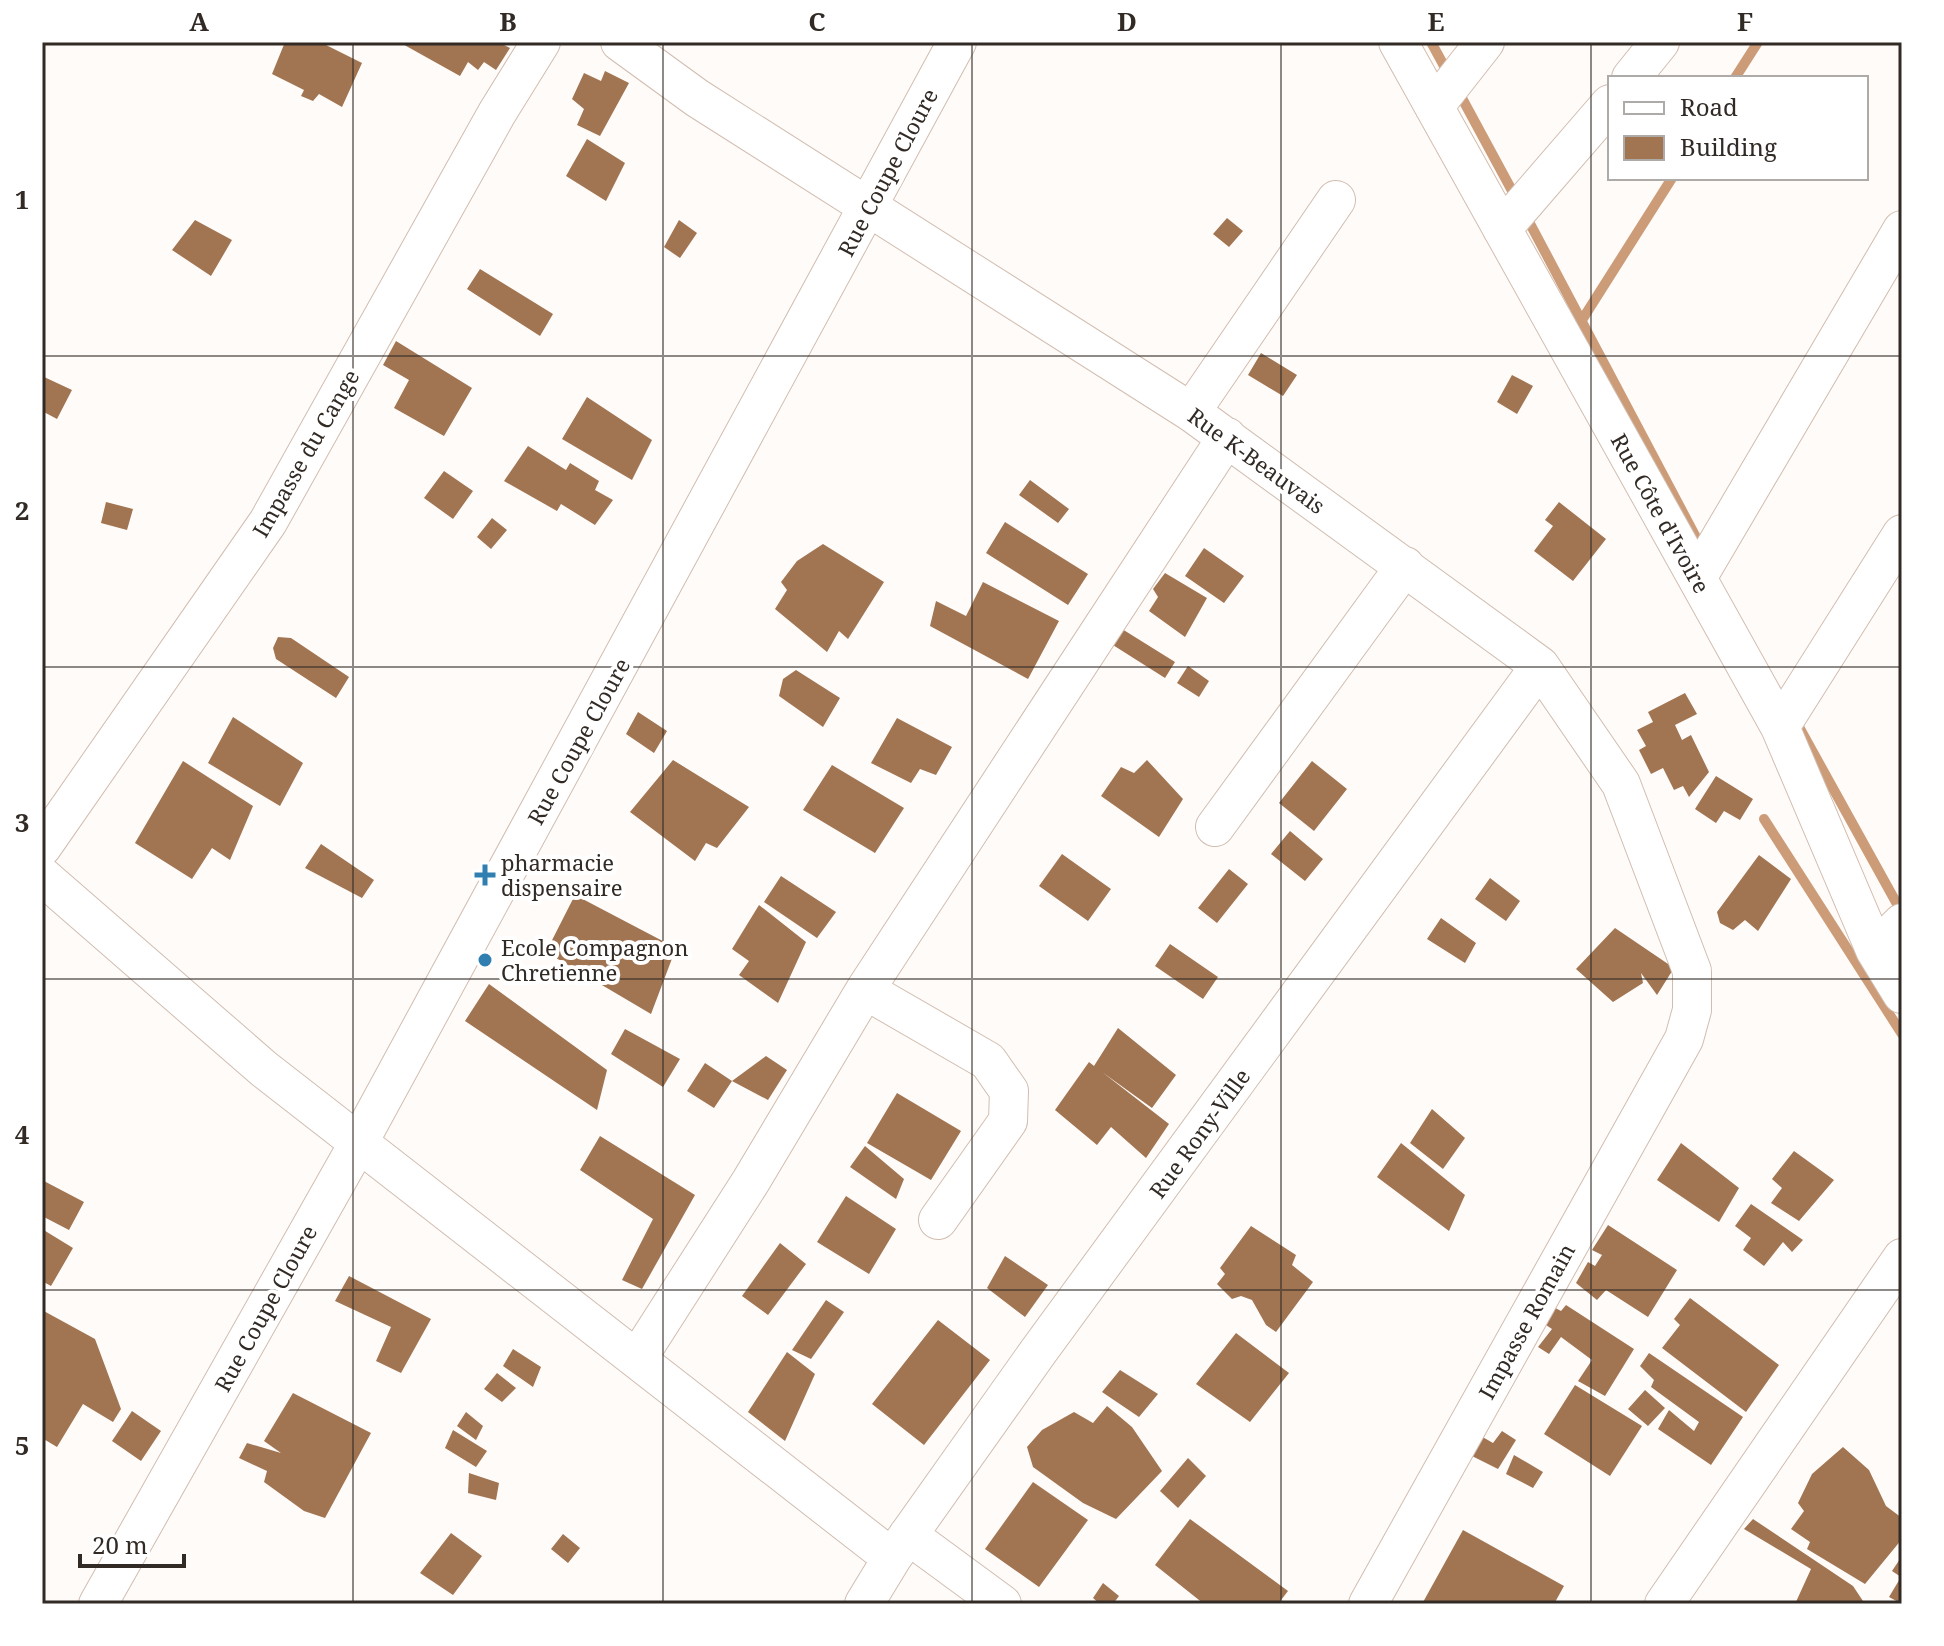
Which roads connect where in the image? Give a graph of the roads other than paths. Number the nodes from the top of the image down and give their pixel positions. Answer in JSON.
{"nodes":[{"id":1,"x":541,"y":42,"type":"edge"},
{"id":2,"x":620,"y":42,"type":"edge"},
{"id":3,"x":957,"y":42,"type":"edge"},
{"id":4,"x":1398,"y":42,"type":"edge"},
{"id":5,"x":1485,"y":42,"type":"edge"},
{"id":6,"x":1660,"y":42,"type":"edge"},
{"id":7,"x":1633,"y":76,"type":"edge"},
{"id":8,"x":1608,"y":106,"type":"edge"},
{"id":9,"x":1434,"y":107,"type":"junction"},
{"id":10,"x":1336,"y":200,"type":"dead end"},
{"id":11,"x":870,"y":205,"type":"junction"},
{"id":12,"x":1502,"y":229,"type":"junction"},
{"id":13,"x":1902,"y":230,"type":"edge"},
{"id":14,"x":1191,"y":412,"type":"junction"},
{"id":15,"x":1227,"y":437,"type":"junction"},
{"id":16,"x":1902,"y":534,"type":"edge"},
{"id":17,"x":1405,"y":566,"type":"junction"},
{"id":18,"x":1697,"y":578,"type":"junction"},
{"id":19,"x":1540,"y":666,"type":"junction"},
{"id":20,"x":1780,"y":727,"type":"junction"},
{"id":21,"x":1215,"y":827,"type":"dead end"},
{"id":22,"x":42,"y":847,"type":"edge"},
{"id":23,"x":42,"y":876,"type":"edge"},
{"id":24,"x":1902,"y":923,"type":"edge"},
{"id":25,"x":1875,"y":950,"type":"junction"},
{"id":26,"x":865,"y":990,"type":"junction"},
{"id":27,"x":1902,"y":994,"type":"edge"},
{"id":28,"x":1684,"y":1039,"type":"joint"},
{"id":29,"x":359,"y":1142,"type":"junction"},
{"id":30,"x":938,"y":1220,"type":"dead end"},
{"id":31,"x":1902,"y":1258,"type":"edge"},
{"id":32,"x":637,"y":1359,"type":"junction"},
{"id":33,"x":900,"y":1546,"type":"junction"},
{"id":34,"x":98,"y":1604,"type":"edge"},
{"id":35,"x":864,"y":1604,"type":"edge"},
{"id":36,"x":1002,"y":1604,"type":"edge"},
{"id":37,"x":1368,"y":1604,"type":"edge"},
{"id":38,"x":1664,"y":1604,"type":"edge"}],
"edges":[{"from":1,"to":22,"type":"street","name":"Impasse du Cange"},
{"from":2,"to":11,"type":"street","name":"Rue K-Beauvais"},
{"from":3,"to":11,"type":"street","name":"Rue Coupe Cloure"},
{"from":4,"to":9,"type":"street","name":"Rue Côte d'Ivoire"},
{"from":5,"to":9,"type":"street"},
{"from":6,"to":7,"type":"street"},
{"from":8,"to":12,"type":"street"},
{"from":9,"to":12,"type":"street","name":"Rue Côte d'Ivoire"},
{"from":10,"to":14,"type":"street"},
{"from":11,"to":14,"type":"street","name":"Rue K-Beauvais"},
{"from":11,"to":29,"type":"street","name":"Rue Coupe Cloure"},
{"from":12,"to":18,"type":"street","name":"Rue Côte d'Ivoire"},
{"from":13,"to":18,"type":"street"},
{"from":14,"to":15,"type":"street","name":"Rue K-Beauvais"},
{"from":15,"to":17,"type":"street","name":"Rue K-Beauvais"},
{"from":15,"to":26,"type":"street"},
{"from":16,"to":20,"type":"street"},
{"from":17,"to":19,"type":"street","name":"Rue K-Beauvais"},
{"from":17,"to":21,"type":"street"},
{"from":18,"to":20,"type":"street","name":"Rue Côte d'Ivoire"},
{"from":19,"to":28,"type":"street","name":"Rue K-Beauvais"},
{"from":19,"to":33,"type":"street","name":"Rue Rony-Ville"},
{"from":20,"to":25,"type":"street","name":"Rue Côte d'Ivoire"},
{"from":23,"to":29,"type":"street"},
{"from":24,"to":25,"type":"street"},
{"from":25,"to":27,"type":"street","name":"Rue Côte d'Ivoire"},
{"from":26,"to":30,"type":"street"},
{"from":26,"to":32,"type":"street"},
{"from":28,"to":37,"type":"street","name":"Impasse Romain"},
{"from":29,"to":32,"type":"street"},
{"from":29,"to":34,"type":"street","name":"Rue Coupe Cloure"},
{"from":31,"to":38,"type":"street"},
{"from":32,"to":33,"type":"street"},
{"from":33,"to":35,"type":"street","name":"Rue Rony-Ville"},
{"from":33,"to":36,"type":"street"}]}
